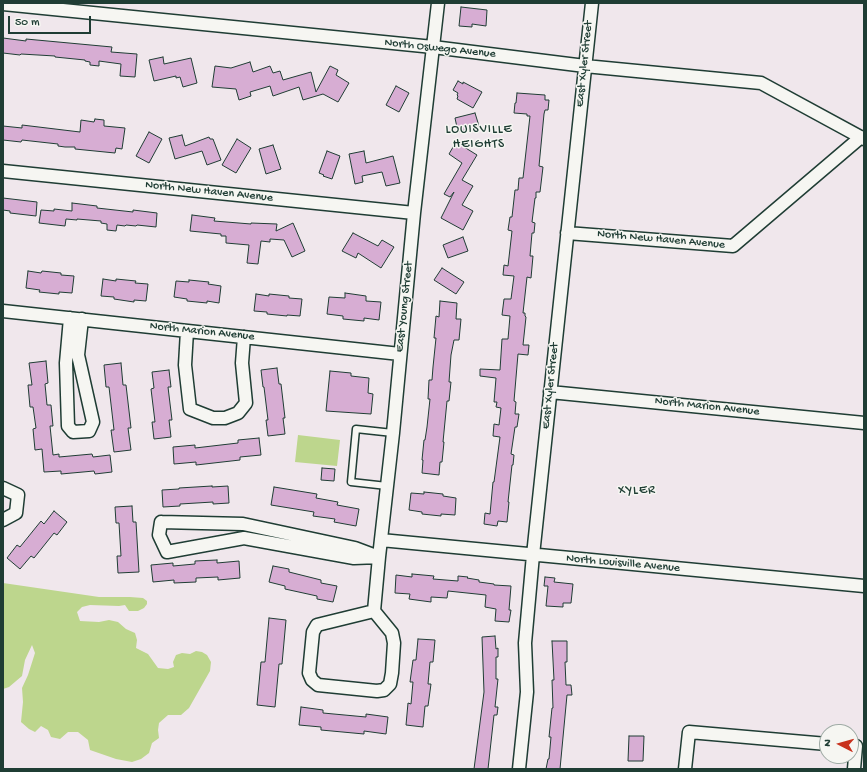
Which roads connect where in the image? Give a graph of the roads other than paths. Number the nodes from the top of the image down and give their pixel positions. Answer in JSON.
{"nodes":[{"id":1,"x":438,"y":3,"type":"edge"},
{"id":2,"x":592,"y":3,"type":"edge"},
{"id":3,"x":3,"y":4,"type":"edge"},
{"id":4,"x":433,"y":47,"type":"junction"},
{"id":5,"x":585,"y":66,"type":"junction"},
{"id":6,"x":862,"y":138,"type":"edge"},
{"id":7,"x":3,"y":171,"type":"edge"},
{"id":8,"x":414,"y":213,"type":"junction"},
{"id":9,"x":567,"y":233,"type":"junction"},
{"id":10,"x":3,"y":311,"type":"edge"},
{"id":11,"x":76,"y":319,"type":"junction"},
{"id":12,"x":187,"y":331,"type":"junction"},
{"id":13,"x":244,"y":337,"type":"junction"},
{"id":14,"x":400,"y":354,"type":"junction"},
{"id":15,"x":550,"y":392,"type":"junction"},
{"id":16,"x":864,"y":423,"type":"edge"},
{"id":17,"x":393,"y":432,"type":"junction"},
{"id":18,"x":387,"y":486,"type":"junction"},
{"id":19,"x":3,"y":488,"type":"edge"},
{"id":20,"x":3,"y":520,"type":"edge"},
{"id":21,"x":381,"y":540,"type":"junction"},
{"id":22,"x":533,"y":555,"type":"junction"},
{"id":23,"x":379,"y":557,"type":"junction"},
{"id":24,"x":864,"y":586,"type":"edge"},
{"id":25,"x":374,"y":611,"type":"junction"},
{"id":26,"x":819,"y":743,"type":"edge"},
{"id":27,"x":519,"y":769,"type":"edge"},
{"id":28,"x":685,"y":769,"type":"edge"}],
"edges":[{"from":1,"to":4,"type":"street","name":"East Young Street"},
{"from":2,"to":5,"type":"street","name":"East Xyler Street"},
{"from":3,"to":4,"type":"street","name":"North Oswego Avenue"},
{"from":4,"to":5,"type":"street","name":"North Oswego Avenue"},
{"from":4,"to":8,"type":"street","name":"East Young Street"},
{"from":5,"to":6,"type":"street","name":"North Oswego Avenue"},
{"from":5,"to":9,"type":"street","name":"East Xyler Street"},
{"from":6,"to":9,"type":"street","name":"North New Haven Avenue"},
{"from":7,"to":8,"type":"street","name":"North New Haven Avenue"},
{"from":8,"to":14,"type":"street","name":"East Young Street"},
{"from":9,"to":15,"type":"street","name":"East Xyler Street"},
{"from":10,"to":11,"type":"street","name":"North Marion Avenue"},
{"from":11,"to":11,"type":"street"},
{"from":11,"to":12,"type":"street","name":"North Marion Avenue"},
{"from":12,"to":13,"type":"street","name":"North Marion Avenue"},
{"from":12,"to":13,"type":"street"},
{"from":13,"to":14,"type":"street","name":"North Marion Avenue"},
{"from":14,"to":17,"type":"street","name":"East Young Street"},
{"from":15,"to":16,"type":"street","name":"North Marion Avenue"},
{"from":15,"to":22,"type":"street","name":"East Xyler Street"},
{"from":17,"to":18,"type":"street","name":"East Young Street"},
{"from":17,"to":18,"type":"lane"},
{"from":18,"to":21,"type":"street","name":"East Young Street"},
{"from":19,"to":20,"type":"street"},
{"from":21,"to":22,"type":"street","name":"North Louisville Avenue"},
{"from":21,"to":23,"type":"street","name":"East Young Street"},
{"from":22,"to":24,"type":"street","name":"North Louisville Avenue"},
{"from":22,"to":27,"type":"street","name":"East Xyler Street"},
{"from":23,"to":23,"type":"street"},
{"from":23,"to":25,"type":"street","name":"East Young Street"},
{"from":25,"to":25,"type":"street"},
{"from":26,"to":28,"type":"street"}]}
